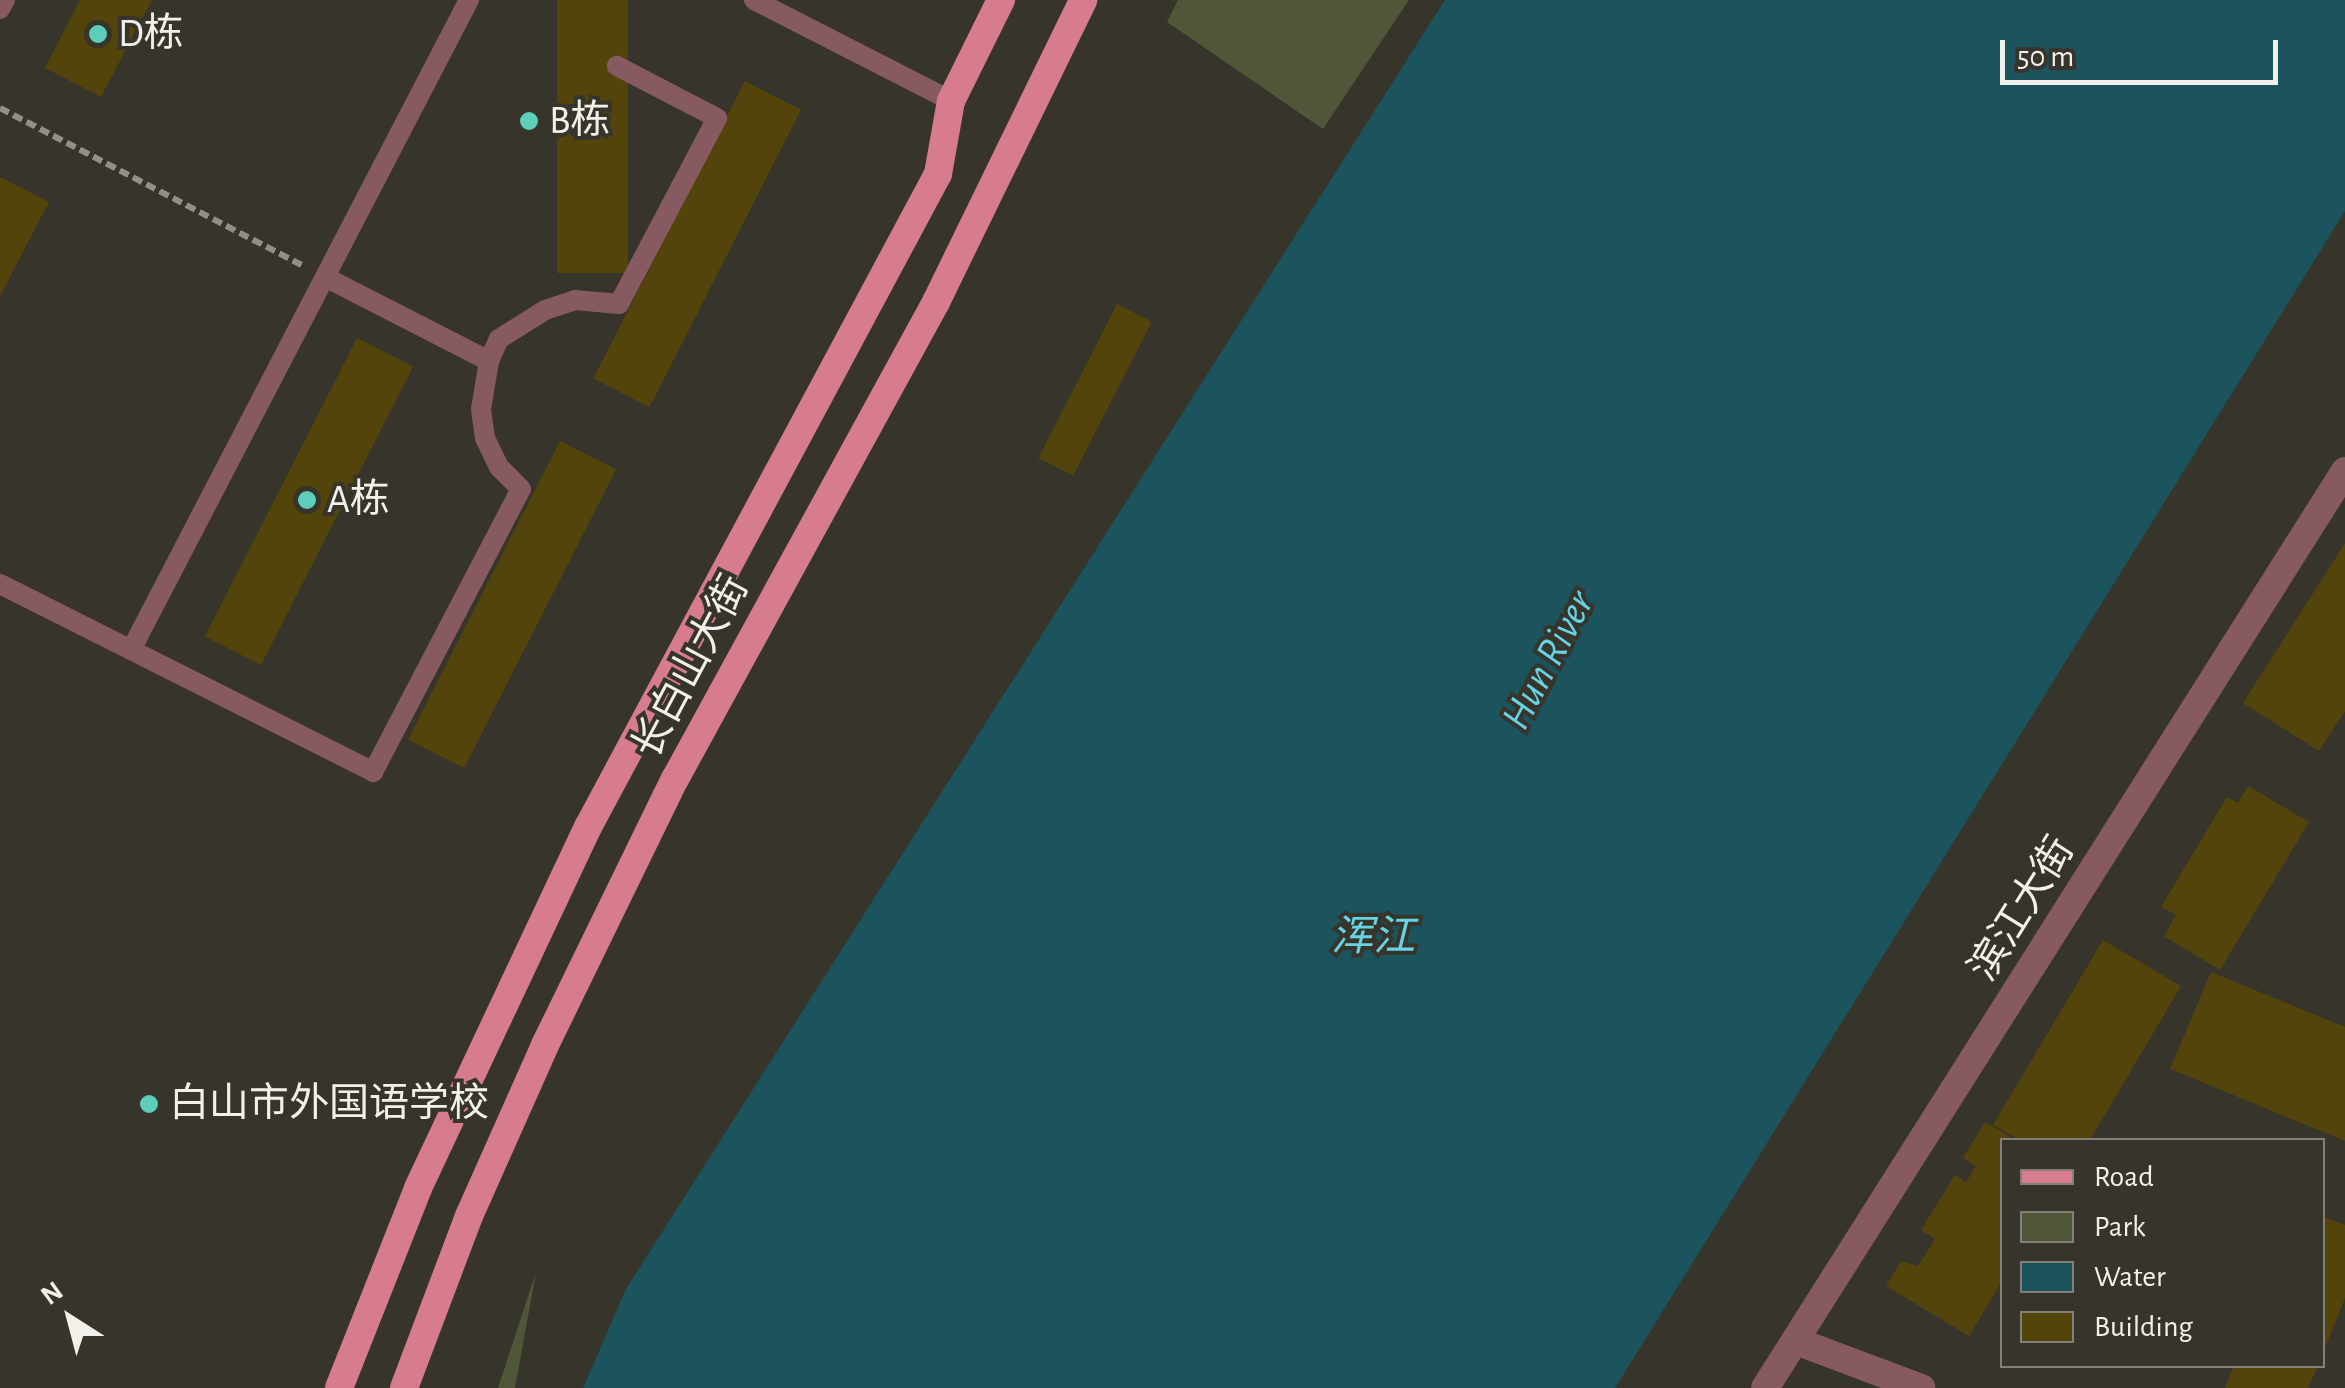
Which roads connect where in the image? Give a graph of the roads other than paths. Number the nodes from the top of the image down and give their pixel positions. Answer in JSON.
{"nodes":[{"id":1,"x":4,"y":0,"type":"edge"},
{"id":2,"x":469,"y":0,"type":"edge"},
{"id":3,"x":754,"y":0,"type":"edge"},
{"id":4,"x":1001,"y":0,"type":"edge"},
{"id":5,"x":1083,"y":0,"type":"edge"},
{"id":6,"x":0,"y":9,"type":"edge"},
{"id":7,"x":617,"y":66,"type":"dead end"},
{"id":8,"x":950,"y":101,"type":"junction"},
{"id":9,"x":325,"y":277,"type":"junction"},
{"id":10,"x":489,"y":361,"type":"junction"},
{"id":11,"x":2345,"y":472,"type":"edge"},
{"id":12,"x":0,"y":584,"type":"edge"},
{"id":13,"x":131,"y":650,"type":"junction"},
{"id":14,"x":1796,"y":1340,"type":"junction"},
{"id":15,"x":339,"y":1388,"type":"edge"},
{"id":16,"x":404,"y":1388,"type":"edge"},
{"id":17,"x":1766,"y":1388,"type":"edge"},
{"id":18,"x":1920,"y":1388,"type":"edge"}],
"edges":[{"from":1,"to":6,"type":"lane"},
{"from":2,"to":9,"type":"lane"},
{"from":3,"to":8,"type":"lane"},
{"from":4,"to":8,"type":"main road","name":"长白山大街"},
{"from":5,"to":16,"type":"main road","name":"长白山大街"},
{"from":7,"to":10,"type":"lane"},
{"from":8,"to":15,"type":"main road","name":"长白山大街"},
{"from":9,"to":10,"type":"lane"},
{"from":9,"to":13,"type":"lane"},
{"from":10,"to":13,"type":"lane"},
{"from":11,"to":14,"type":"street","name":"滨江大街"},
{"from":12,"to":13,"type":"lane"},
{"from":14,"to":17,"type":"street","name":"滨江大街"},
{"from":14,"to":18,"type":"street"}]}
